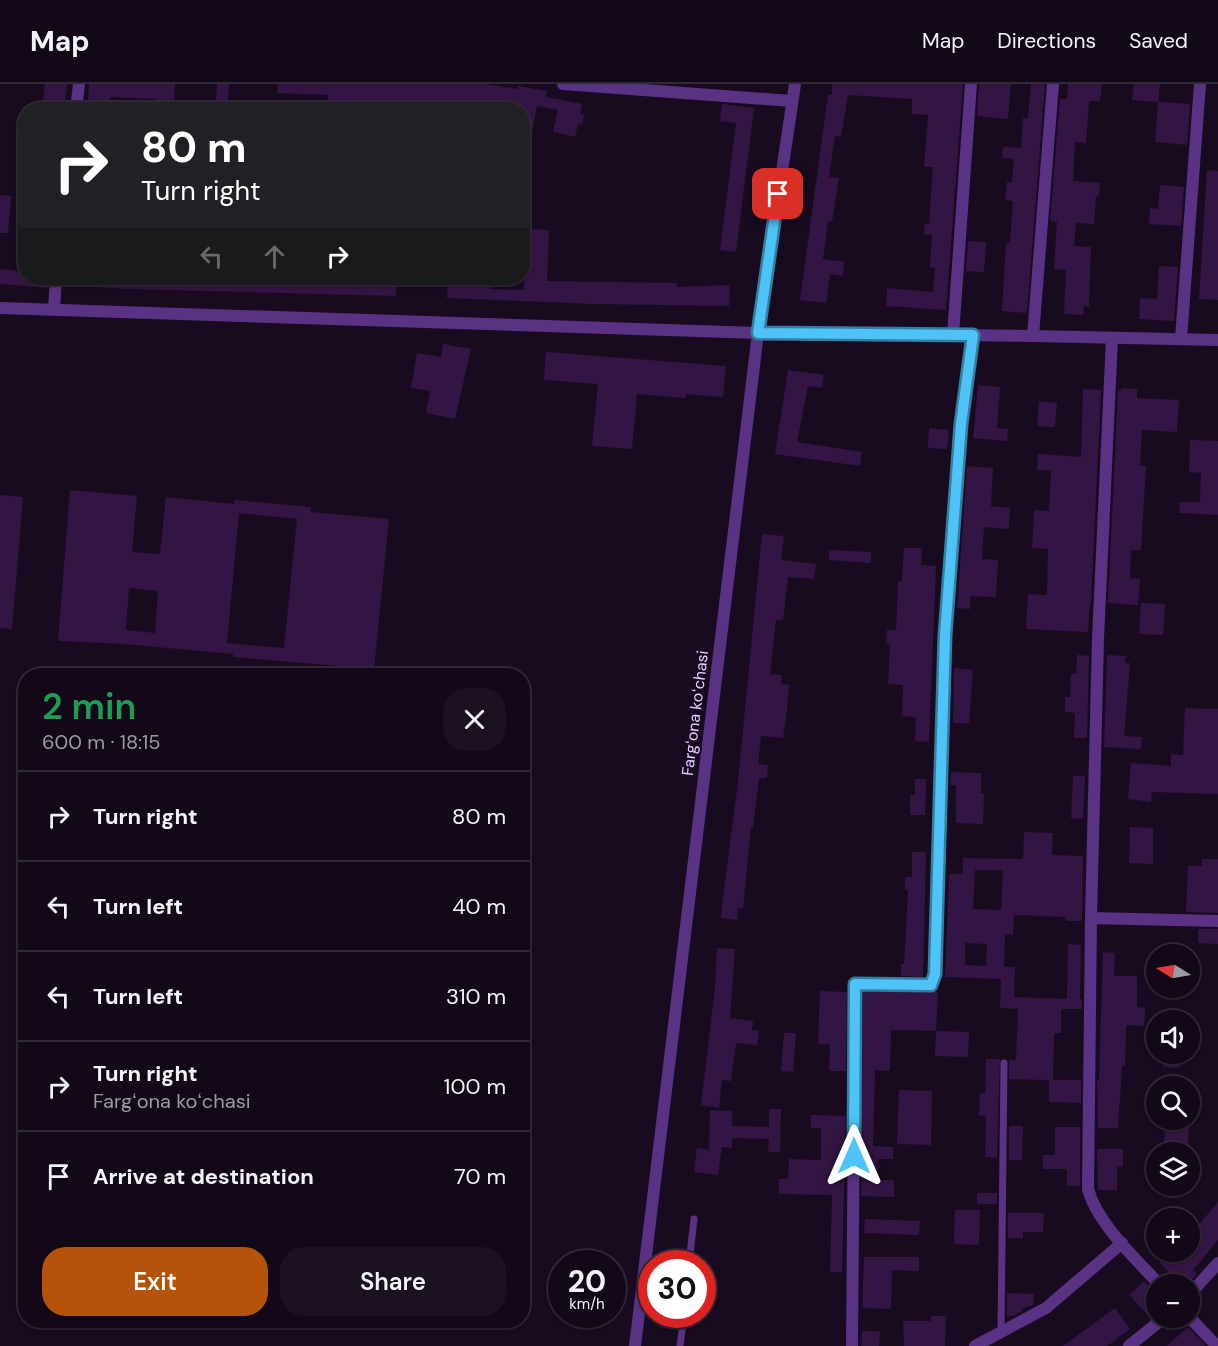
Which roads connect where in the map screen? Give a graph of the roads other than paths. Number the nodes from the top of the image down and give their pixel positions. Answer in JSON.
{"nodes":[{"id":1,"x":80,"y":84,"type":"edge"},
{"id":2,"x":564,"y":84,"type":"edge"},
{"id":3,"x":795,"y":84,"type":"edge"},
{"id":4,"x":971,"y":84,"type":"edge"},
{"id":5,"x":1053,"y":84,"type":"edge"},
{"id":6,"x":1200,"y":84,"type":"edge"},
{"id":7,"x":792,"y":101,"type":"junction"},
{"id":8,"x":77,"y":102,"type":"edge"},
{"id":9,"x":56,"y":285,"type":"edge"},
{"id":10,"x":0,"y":308,"type":"edge"},
{"id":11,"x":54,"y":309,"type":"junction"},
{"id":12,"x":758,"y":333,"type":"junction"},
{"id":13,"x":953,"y":335,"type":"junction"},
{"id":14,"x":973,"y":335,"type":"junction"},
{"id":15,"x":1033,"y":336,"type":"junction"},
{"id":16,"x":1112,"y":338,"type":"junction"},
{"id":17,"x":1181,"y":339,"type":"junction"},
{"id":18,"x":1218,"y":340,"type":"edge"},
{"id":19,"x":1091,"y":918,"type":"junction"},
{"id":20,"x":1218,"y":921,"type":"edge"},
{"id":21,"x":1004,"y":1063,"type":"dead end"},
{"id":22,"x":694,"y":1219,"type":"dead end"},
{"id":23,"x":1122,"y":1243,"type":"junction"},
{"id":24,"x":690,"y":1250,"type":"edge"},
{"id":25,"x":1218,"y":1263,"type":"edge"},
{"id":26,"x":1150,"y":1274,"type":"edge"},
{"id":27,"x":1200,"y":1283,"type":"edge"},
{"id":28,"x":682,"y":1328,"type":"edge"},
{"id":29,"x":1151,"y":1328,"type":"edge"},
{"id":30,"x":1200,"y":1328,"type":"edge"},
{"id":31,"x":1001,"y":1332,"type":"junction"},
{"id":32,"x":635,"y":1346,"type":"edge"},
{"id":33,"x":680,"y":1346,"type":"edge"},
{"id":34,"x":852,"y":1346,"type":"edge"},
{"id":35,"x":975,"y":1346,"type":"edge"},
{"id":36,"x":1129,"y":1346,"type":"edge"},
{"id":37,"x":1217,"y":1346,"type":"edge"}],
"edges":[{"from":1,"to":8,"type":"street"},
{"from":2,"to":7,"type":"street"},
{"from":3,"to":7,"type":"street","name":"Fargʻona koʻchasi"},
{"from":4,"to":13,"type":"street"},
{"from":5,"to":15,"type":"street"},
{"from":6,"to":17,"type":"street"},
{"from":7,"to":12,"type":"street","name":"Fargʻona koʻchasi"},
{"from":9,"to":11,"type":"street"},
{"from":10,"to":11,"type":"street"},
{"from":11,"to":12,"type":"street"},
{"from":12,"to":13,"type":"street"},
{"from":12,"to":32,"type":"street","name":"Fargʻona koʻchasi"},
{"from":13,"to":14,"type":"street"},
{"from":14,"to":15,"type":"street"},
{"from":14,"to":34,"type":"street"},
{"from":15,"to":16,"type":"street"},
{"from":16,"to":17,"type":"street"},
{"from":16,"to":19,"type":"street"},
{"from":17,"to":18,"type":"street"},
{"from":19,"to":20,"type":"street"},
{"from":19,"to":23,"type":"street"},
{"from":21,"to":31,"type":"lane"},
{"from":22,"to":24,"type":"lane"},
{"from":23,"to":26,"type":"street"},
{"from":23,"to":31,"type":"street"},
{"from":25,"to":27,"type":"street"},
{"from":28,"to":33,"type":"lane"},
{"from":29,"to":36,"type":"street"},
{"from":30,"to":37,"type":"street"},
{"from":31,"to":35,"type":"street"}]}
